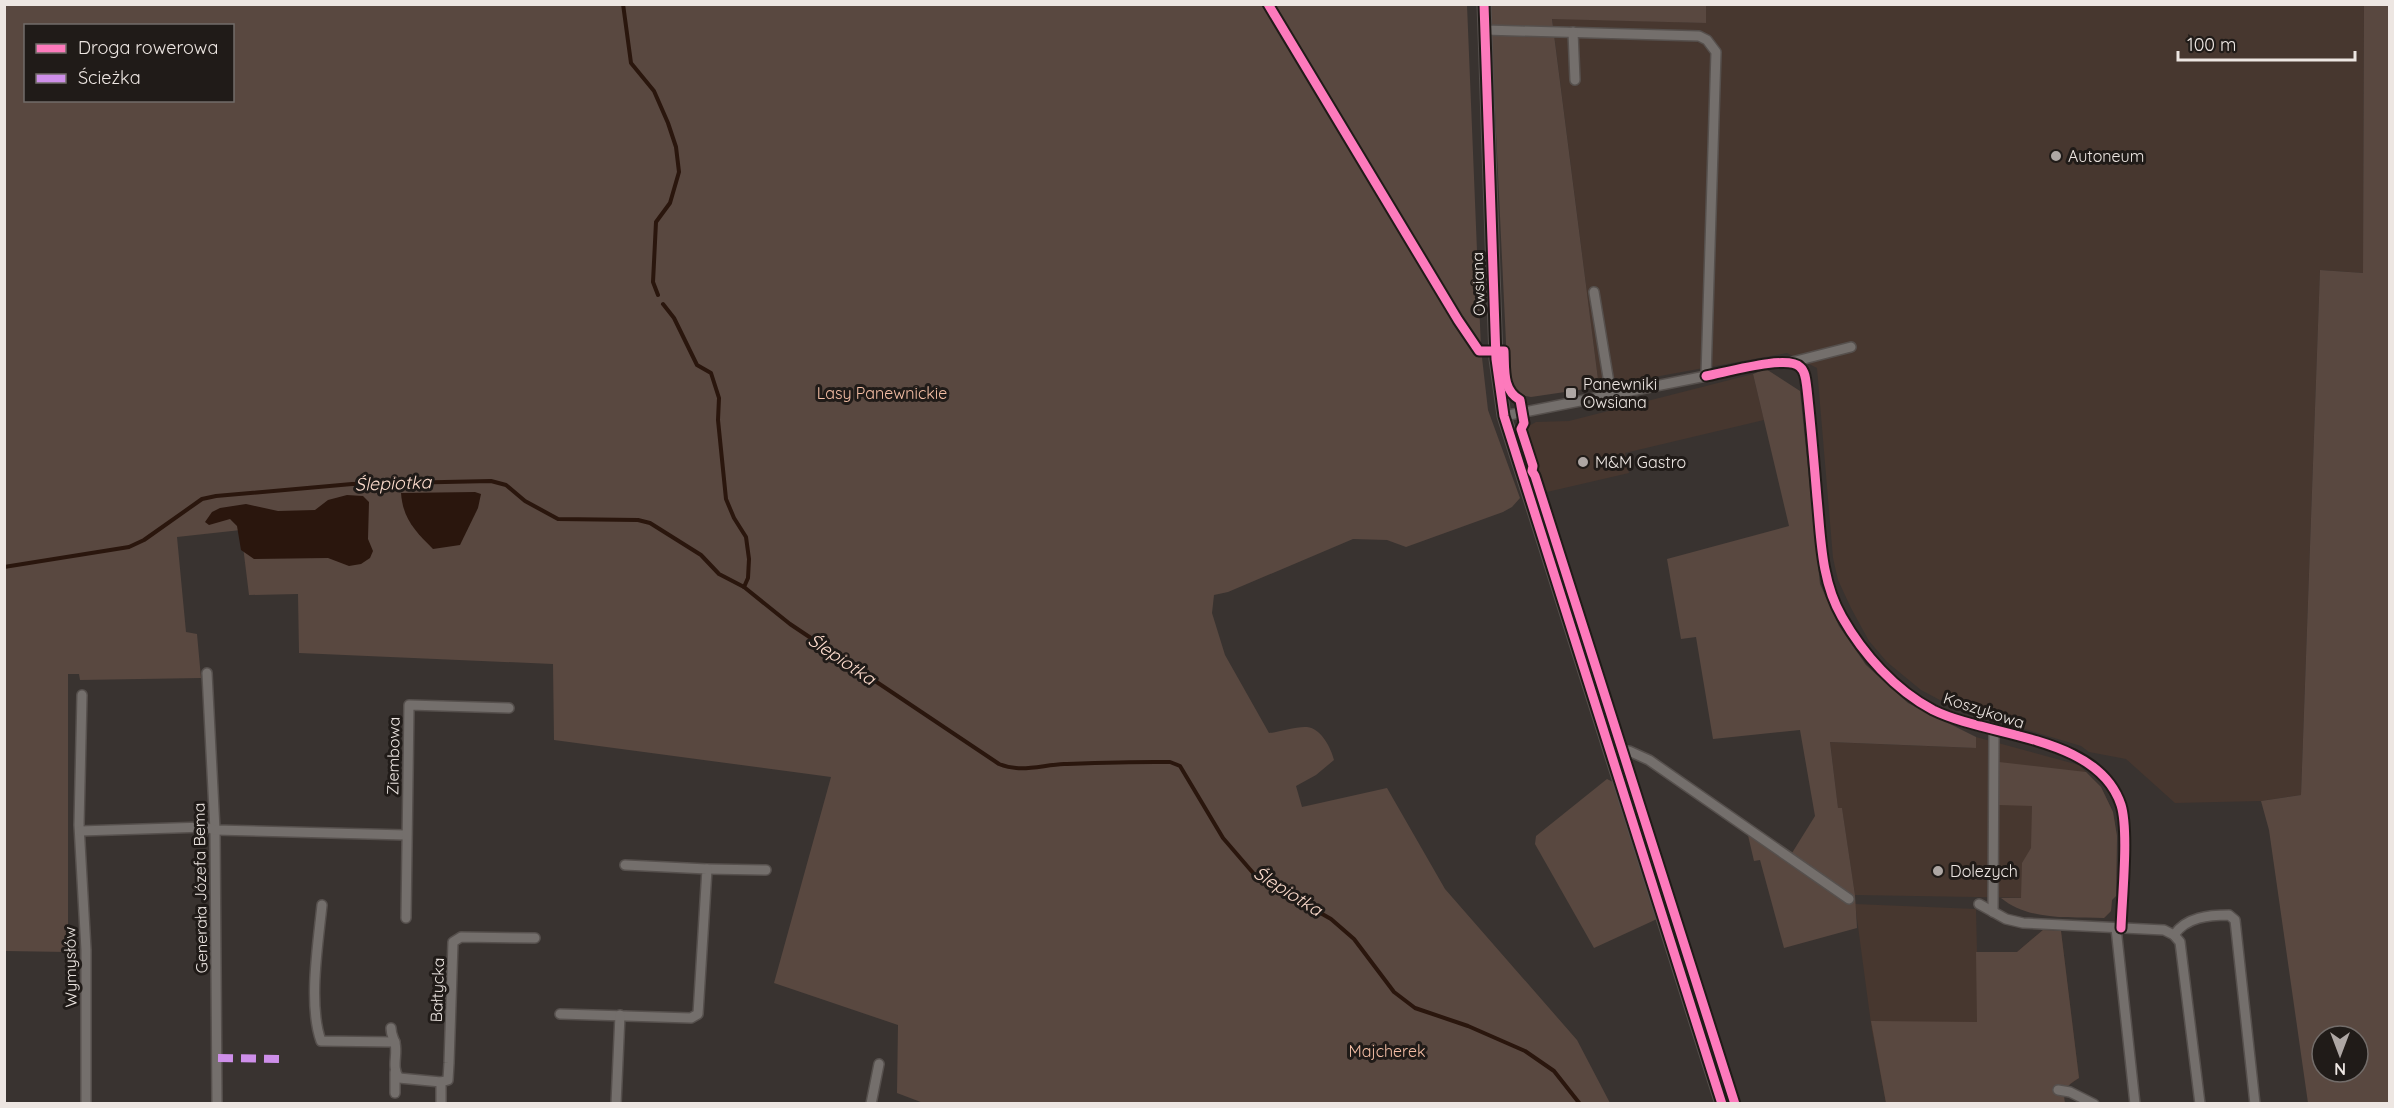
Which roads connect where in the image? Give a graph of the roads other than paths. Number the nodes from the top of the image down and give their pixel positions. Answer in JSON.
{"nodes":[{"id":1,"x":1484,"y":4,"type":"edge"},
{"id":2,"x":1485,"y":30,"type":"junction"},
{"id":3,"x":1573,"y":32,"type":"junction"},
{"id":4,"x":1575,"y":80,"type":"dead end"},
{"id":5,"x":1594,"y":292,"type":"dead end"},
{"id":6,"x":1851,"y":347,"type":"dead end"},
{"id":7,"x":1795,"y":364,"type":"junction"},
{"id":8,"x":1706,"y":376,"type":"junction"},
{"id":9,"x":1611,"y":395,"type":"junction"},
{"id":10,"x":1504,"y":416,"type":"junction"},
{"id":11,"x":207,"y":673,"type":"dead end"},
{"id":12,"x":82,"y":695,"type":"dead end"},
{"id":13,"x":509,"y":708,"type":"dead end"},
{"id":14,"x":1994,"y":730,"type":"junction"},
{"id":15,"x":1610,"y":753,"type":"junction"},
{"id":16,"x":215,"y":830,"type":"junction"},
{"id":17,"x":80,"y":831,"type":"junction"},
{"id":18,"x":406,"y":835,"type":"junction"},
{"id":19,"x":625,"y":865,"type":"dead end"},
{"id":20,"x":707,"y":869,"type":"junction"},
{"id":21,"x":766,"y":870,"type":"dead end"},
{"id":22,"x":1848,"y":899,"type":"dead end"},
{"id":23,"x":1979,"y":904,"type":"dead end"},
{"id":24,"x":322,"y":905,"type":"dead end"},
{"id":25,"x":1993,"y":912,"type":"junction"},
{"id":26,"x":406,"y":918,"type":"dead end"},
{"id":27,"x":2118,"y":928,"type":"junction"},
{"id":28,"x":2174,"y":935,"type":"junction"},
{"id":29,"x":535,"y":938,"type":"dead end"},
{"id":30,"x":560,"y":1014,"type":"dead end"},
{"id":31,"x":620,"y":1015,"type":"junction"},
{"id":32,"x":391,"y":1028,"type":"dead end"},
{"id":33,"x":394,"y":1042,"type":"junction"},
{"id":34,"x":879,"y":1064,"type":"dead end"},
{"id":35,"x":395,"y":1072,"type":"junction"},
{"id":36,"x":441,"y":1082,"type":"junction"},
{"id":37,"x":2058,"y":1090,"type":"dead end"},
{"id":38,"x":2070,"y":1092,"type":"junction"},
{"id":39,"x":394,"y":1094,"type":"dead end"},
{"id":40,"x":86,"y":1104,"type":"edge"},
{"id":41,"x":217,"y":1104,"type":"edge"},
{"id":42,"x":441,"y":1104,"type":"edge"},
{"id":43,"x":616,"y":1104,"type":"edge"},
{"id":44,"x":871,"y":1104,"type":"edge"},
{"id":45,"x":1722,"y":1104,"type":"edge"},
{"id":46,"x":2072,"y":1104,"type":"edge"},
{"id":47,"x":2094,"y":1104,"type":"edge"},
{"id":48,"x":2135,"y":1104,"type":"edge"},
{"id":49,"x":2200,"y":1104,"type":"edge"},
{"id":50,"x":2255,"y":1104,"type":"edge"}],
"edges":[{"from":1,"to":2,"type":"street","name":"Owsiana"},
{"from":2,"to":3,"type":"street"},
{"from":2,"to":10,"type":"street","name":"Owsiana"},
{"from":3,"to":4,"type":"street"},
{"from":3,"to":8,"type":"street"},
{"from":5,"to":9,"type":"street"},
{"from":6,"to":7,"type":"street"},
{"from":7,"to":8,"type":"street"},
{"from":7,"to":14,"type":"street","name":"Koszykowa"},
{"from":8,"to":9,"type":"street"},
{"from":9,"to":10,"type":"street"},
{"from":10,"to":15,"type":"street","name":"Owsiana"},
{"from":11,"to":16,"type":"street","name":"Generała Józefa Bema"},
{"from":12,"to":17,"type":"street","name":"Wymysłów"},
{"from":13,"to":18,"type":"street","name":"Ziembowa"},
{"from":14,"to":25,"type":"street"},
{"from":14,"to":27,"type":"street","name":"Koszykowa"},
{"from":15,"to":22,"type":"street"},
{"from":15,"to":45,"type":"street","name":"Owsiana"},
{"from":16,"to":17,"type":"street"},
{"from":16,"to":18,"type":"street"},
{"from":16,"to":41,"type":"street","name":"Generała Józefa Bema"},
{"from":17,"to":40,"type":"street","name":"Wymysłów"},
{"from":18,"to":26,"type":"street","name":"Ziembowa"},
{"from":19,"to":20,"type":"street"},
{"from":20,"to":21,"type":"street"},
{"from":20,"to":31,"type":"street"},
{"from":23,"to":25,"type":"street"},
{"from":24,"to":33,"type":"street"},
{"from":25,"to":27,"type":"street"},
{"from":27,"to":28,"type":"street"},
{"from":27,"to":48,"type":"street","name":"Koszykowa"},
{"from":28,"to":49,"type":"street"},
{"from":28,"to":50,"type":"street"},
{"from":29,"to":36,"type":"street","name":"Bałtycka"},
{"from":30,"to":31,"type":"street"},
{"from":31,"to":43,"type":"street"},
{"from":32,"to":33,"type":"street"},
{"from":33,"to":35,"type":"street"},
{"from":34,"to":44,"type":"street"},
{"from":35,"to":36,"type":"street"},
{"from":35,"to":39,"type":"street"},
{"from":36,"to":42,"type":"street","name":"Bałtycka"},
{"from":37,"to":38,"type":"street"},
{"from":38,"to":46,"type":"street"},
{"from":38,"to":47,"type":"street"}]}
